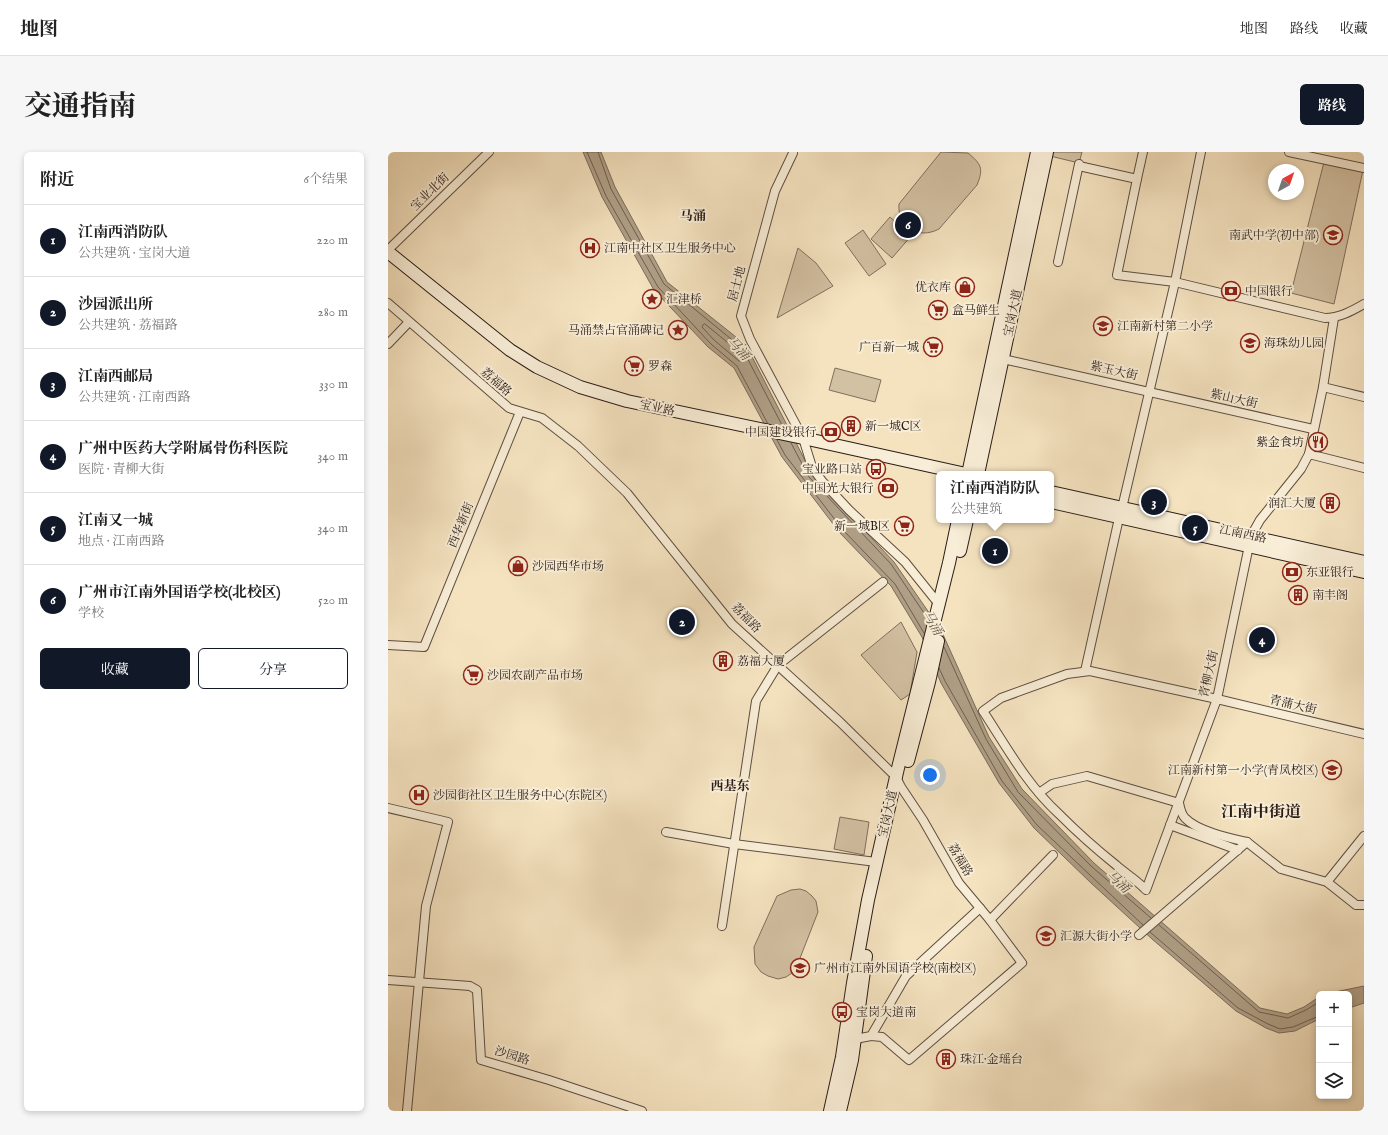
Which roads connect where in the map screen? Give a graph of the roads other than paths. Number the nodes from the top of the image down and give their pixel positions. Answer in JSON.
{"nodes":[{"id":1,"x":489,"y":152,"type":"edge"},
{"id":2,"x":1037,"y":152,"type":"edge"},
{"id":3,"x":1047,"y":152,"type":"edge"},
{"id":4,"x":1143,"y":152,"type":"edge"},
{"id":5,"x":1201,"y":152,"type":"edge"},
{"id":6,"x":1289,"y":152,"type":"edge"},
{"id":7,"x":793,"y":153,"type":"edge"},
{"id":8,"x":1364,"y":168,"type":"edge"},
{"id":9,"x":1138,"y":179,"type":"junction"},
{"id":10,"x":388,"y":251,"type":"edge"},
{"id":11,"x":388,"y":261,"type":"edge"},
{"id":12,"x":1058,"y":262,"type":"dead end"},
{"id":13,"x":1175,"y":282,"type":"junction"},
{"id":14,"x":388,"y":303,"type":"edge"},
{"id":15,"x":1364,"y":304,"type":"edge"},
{"id":16,"x":1334,"y":318,"type":"junction"},
{"id":17,"x":408,"y":322,"type":"junction"},
{"id":18,"x":388,"y":344,"type":"edge"},
{"id":19,"x":1003,"y":358,"type":"junction"},
{"id":20,"x":1323,"y":387,"type":"junction"},
{"id":21,"x":1149,"y":392,"type":"junction"},
{"id":22,"x":1364,"y":396,"type":"edge"},
{"id":23,"x":520,"y":412,"type":"junction"},
{"id":24,"x":1313,"y":429,"type":"junction"},
{"id":25,"x":762,"y":434,"type":"junction"},
{"id":26,"x":803,"y":444,"type":"junction"},
{"id":27,"x":1309,"y":454,"type":"junction"},
{"id":28,"x":1364,"y":468,"type":"edge"},
{"id":29,"x":951,"y":471,"type":"edge"},
{"id":30,"x":968,"y":471,"type":"edge"},
{"id":31,"x":979,"y":471,"type":"edge"},
{"id":32,"x":936,"y":475,"type":"edge"},
{"id":33,"x":1054,"y":493,"type":"edge"},
{"id":34,"x":1054,"y":502,"type":"edge"},
{"id":35,"x":1121,"y":513,"type":"junction"},
{"id":36,"x":958,"y":523,"type":"edge"},
{"id":37,"x":966,"y":523,"type":"edge"},
{"id":38,"x":1250,"y":541,"type":"junction"},
{"id":39,"x":1364,"y":562,"type":"edge"},
{"id":40,"x":953,"y":563,"type":"junction"},
{"id":41,"x":1364,"y":572,"type":"edge"},
{"id":42,"x":883,"y":582,"type":"dead end"},
{"id":43,"x":938,"y":603,"type":"junction"},
{"id":44,"x":388,"y":645,"type":"edge"},
{"id":45,"x":778,"y":665,"type":"junction"},
{"id":46,"x":1085,"y":671,"type":"junction"},
{"id":47,"x":1217,"y":699,"type":"junction"},
{"id":48,"x":1364,"y":734,"type":"edge"},
{"id":49,"x":899,"y":782,"type":"junction"},
{"id":50,"x":1039,"y":793,"type":"junction"},
{"id":51,"x":1178,"y":803,"type":"junction"},
{"id":52,"x":388,"y":808,"type":"edge"},
{"id":53,"x":1170,"y":825,"type":"junction"},
{"id":54,"x":666,"y":832,"type":"dead end"},
{"id":55,"x":1364,"y":836,"type":"edge"},
{"id":56,"x":1247,"y":842,"type":"junction"},
{"id":57,"x":734,"y":844,"type":"junction"},
{"id":58,"x":1238,"y":850,"type":"junction"},
{"id":59,"x":1053,"y":855,"type":"dead end"},
{"id":60,"x":876,"y":862,"type":"junction"},
{"id":61,"x":1327,"y":882,"type":"junction"},
{"id":62,"x":1364,"y":905,"type":"edge"},
{"id":63,"x":980,"y":908,"type":"junction"},
{"id":64,"x":990,"y":920,"type":"junction"},
{"id":65,"x":722,"y":926,"type":"dead end"},
{"id":66,"x":1139,"y":935,"type":"dead end"},
{"id":67,"x":388,"y":980,"type":"edge"},
{"id":68,"x":419,"y":983,"type":"junction"},
{"id":69,"x":871,"y":1036,"type":"junction"},
{"id":70,"x":855,"y":1039,"type":"junction"},
{"id":71,"x":407,"y":1111,"type":"edge"},
{"id":72,"x":642,"y":1111,"type":"edge"},
{"id":73,"x":830,"y":1111,"type":"edge"},
{"id":74,"x":840,"y":1111,"type":"edge"}],
"edges":[{"from":1,"to":10,"type":"street","name":"宝业北街"},
{"from":2,"to":30,"type":"main road","name":"宝岗大道"},
{"from":3,"to":19,"type":"main road","name":"宝岗大道"},
{"from":4,"to":9,"type":"street"},
{"from":5,"to":13,"type":"street"},
{"from":6,"to":8,"type":"street"},
{"from":7,"to":26,"type":"street","name":"居士地"},
{"from":9,"to":12,"type":"street"},
{"from":9,"to":13,"type":"street"},
{"from":10,"to":25,"type":"main road","name":"宝业路"},
{"from":11,"to":25,"type":"main road","name":"宝业路"},
{"from":13,"to":16,"type":"street"},
{"from":13,"to":21,"type":"street"},
{"from":14,"to":17,"type":"street","name":"荔福路"},
{"from":15,"to":16,"type":"street"},
{"from":16,"to":20,"type":"street"},
{"from":17,"to":18,"type":"street"},
{"from":17,"to":23,"type":"street","name":"荔福路"},
{"from":19,"to":21,"type":"street","name":"紫玉大街"},
{"from":19,"to":31,"type":"main road","name":"宝岗大道"},
{"from":20,"to":22,"type":"street"},
{"from":20,"to":24,"type":"street"},
{"from":21,"to":24,"type":"street","name":"紫山大街"},
{"from":21,"to":35,"type":"street","name":"紫玉大街"},
{"from":23,"to":44,"type":"street","name":"西华新街"},
{"from":23,"to":45,"type":"street","name":"荔福路"},
{"from":24,"to":27,"type":"street"},
{"from":25,"to":26,"type":"main road","name":"宝业路"},
{"from":26,"to":29,"type":"main road","name":"宝业路"},
{"from":26,"to":32,"type":"main road","name":"宝业路"},
{"from":26,"to":43,"type":"street","name":"居士地"},
{"from":27,"to":28,"type":"street"},
{"from":27,"to":38,"type":"street"},
{"from":33,"to":35,"type":"main road"},
{"from":34,"to":35,"type":"main road"},
{"from":35,"to":38,"type":"main road"},
{"from":35,"to":46,"type":"street","name":"紫玉大街"},
{"from":36,"to":40,"type":"main road","name":"宝岗大道"},
{"from":37,"to":40,"type":"main road","name":"宝岗大道"},
{"from":38,"to":39,"type":"main road","name":"江南西路"},
{"from":38,"to":41,"type":"main road"},
{"from":38,"to":47,"type":"street","name":"青柳大街"},
{"from":40,"to":43,"type":"main road","name":"宝岗大道"},
{"from":40,"to":49,"type":"main road","name":"宝岗大道"},
{"from":42,"to":45,"type":"street"},
{"from":43,"to":49,"type":"main road","name":"宝岗大道"},
{"from":45,"to":49,"type":"street","name":"荔福路"},
{"from":45,"to":57,"type":"street"},
{"from":46,"to":47,"type":"street","name":"青蒲大街"},
{"from":46,"to":50,"type":"street","name":"青蒲大街"},
{"from":47,"to":48,"type":"street","name":"青蒲大街"},
{"from":47,"to":51,"type":"street","name":"青柳大街"},
{"from":49,"to":60,"type":"main road","name":"宝岗大道"},
{"from":49,"to":63,"type":"street","name":"荔福路"},
{"from":49,"to":70,"type":"main road","name":"宝岗大道"},
{"from":50,"to":51,"type":"street"},
{"from":50,"to":53,"type":"street","name":"青柳大街"},
{"from":51,"to":53,"type":"street","name":"青柳大街"},
{"from":51,"to":56,"type":"street"},
{"from":52,"to":68,"type":"street"},
{"from":53,"to":58,"type":"street"},
{"from":54,"to":57,"type":"street"},
{"from":55,"to":61,"type":"street"},
{"from":56,"to":58,"type":"street"},
{"from":56,"to":61,"type":"street"},
{"from":57,"to":60,"type":"street"},
{"from":57,"to":65,"type":"street"},
{"from":58,"to":66,"type":"street"},
{"from":59,"to":64,"type":"street"},
{"from":60,"to":73,"type":"main road","name":"宝岗大道"},
{"from":61,"to":62,"type":"street"},
{"from":63,"to":64,"type":"street","name":"荔福路"},
{"from":63,"to":69,"type":"street"},
{"from":64,"to":69,"type":"street","name":"荔福路"},
{"from":67,"to":68,"type":"street","name":"沙园路"},
{"from":68,"to":71,"type":"street"},
{"from":68,"to":72,"type":"street","name":"沙园路"},
{"from":69,"to":70,"type":"street"},
{"from":70,"to":74,"type":"main road","name":"宝岗大道"}]}
